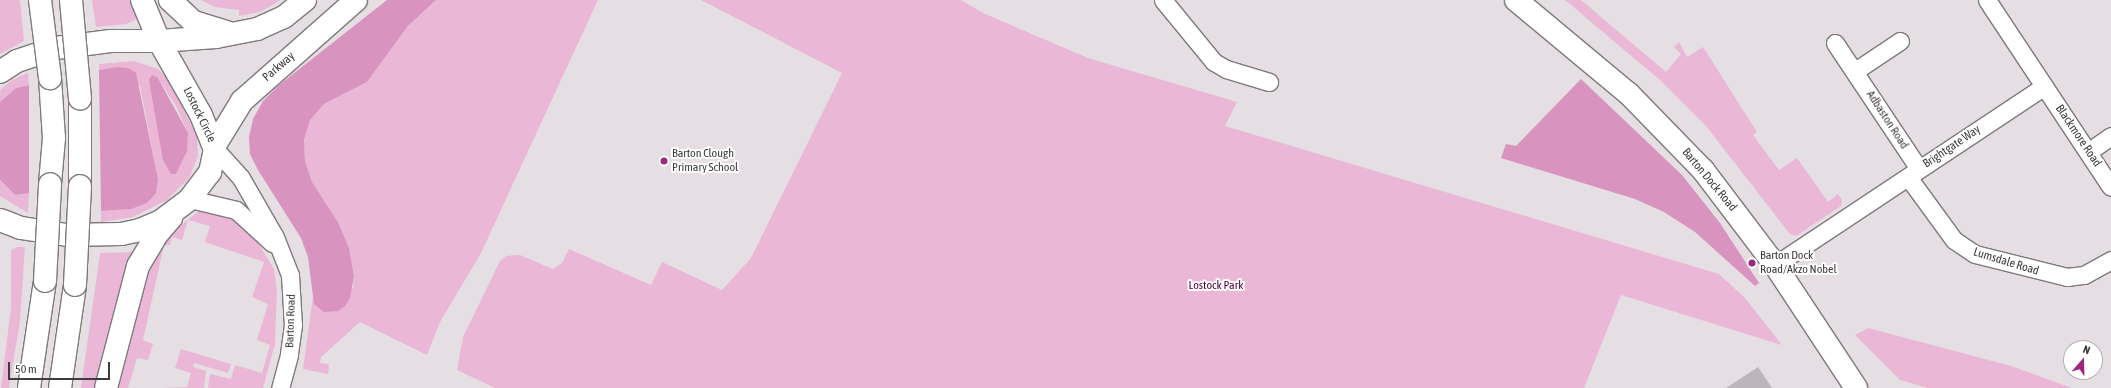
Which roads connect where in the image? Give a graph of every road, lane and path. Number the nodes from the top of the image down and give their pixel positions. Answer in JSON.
{"nodes":[{"id":1,"x":40,"y":0,"type":"edge"},
{"id":2,"x":71,"y":0,"type":"edge"},
{"id":3,"x":305,"y":0,"type":"edge"},
{"id":4,"x":356,"y":0,"type":"edge"},
{"id":5,"x":1163,"y":0,"type":"edge"},
{"id":6,"x":1987,"y":0,"type":"edge"},
{"id":7,"x":171,"y":1,"type":"edge"},
{"id":8,"x":1516,"y":2,"type":"edge"},
{"id":9,"x":145,"y":8,"type":"edge"},
{"id":10,"x":239,"y":32,"type":"junction"},
{"id":11,"x":159,"y":41,"type":"junction"},
{"id":12,"x":1900,"y":41,"type":"dead end"},
{"id":13,"x":1836,"y":43,"type":"dead end"},
{"id":14,"x":1855,"y":71,"type":"junction"},
{"id":15,"x":0,"y":72,"type":"edge"},
{"id":16,"x":1269,"y":82,"type":"dead end"},
{"id":17,"x":2044,"y":86,"type":"junction"},
{"id":18,"x":2111,"y":136,"type":"edge"},
{"id":19,"x":215,"y":147,"type":"junction"},
{"id":20,"x":2088,"y":152,"type":"junction"},
{"id":21,"x":1914,"y":173,"type":"junction"},
{"id":22,"x":2111,"y":187,"type":"edge"},
{"id":23,"x":185,"y":204,"type":"junction"},
{"id":24,"x":0,"y":220,"type":"edge"},
{"id":25,"x":283,"y":255,"type":"junction"},
{"id":26,"x":2111,"y":260,"type":"edge"},
{"id":27,"x":1775,"y":265,"type":"junction"},
{"id":28,"x":29,"y":388,"type":"edge"},
{"id":29,"x":60,"y":388,"type":"edge"},
{"id":30,"x":106,"y":388,"type":"edge"},
{"id":31,"x":280,"y":388,"type":"edge"},
{"id":32,"x":1856,"y":388,"type":"edge"}],
"edges":[{"from":1,"to":28,"type":"main road","bridge":true},
{"from":2,"to":29,"type":"main road","bridge":true},
{"from":3,"to":10,"type":"main road"},
{"from":4,"to":19,"type":"main road","name":"Parkway"},
{"from":5,"to":16,"type":"street"},
{"from":6,"to":17,"type":"street"},
{"from":7,"to":10,"type":"main road"},
{"from":8,"to":27,"type":"main road","name":"Barton Dock Road"},
{"from":9,"to":11,"type":"main road","name":"Lostock Circle"},
{"from":10,"to":11,"type":"main road"},
{"from":11,"to":15,"type":"main road"},
{"from":11,"to":19,"type":"main road","name":"Lostock Circle"},
{"from":12,"to":14,"type":"street"},
{"from":13,"to":14,"type":"street","name":"Adbaston Road"},
{"from":14,"to":21,"type":"street","name":"Adbaston Road"},
{"from":17,"to":20,"type":"street","name":"Blackmore Road"},
{"from":17,"to":21,"type":"street","name":"Brightgate Way"},
{"from":18,"to":20,"type":"street"},
{"from":19,"to":23,"type":"main road","name":"Lostock Circle"},
{"from":19,"to":25,"type":"street","name":"Barton Road"},
{"from":20,"to":22,"type":"street","name":"Blackmore Road"},
{"from":21,"to":26,"type":"street","name":"Lumsdale Road"},
{"from":21,"to":27,"type":"street","name":"Brightgate Way"},
{"from":23,"to":24,"type":"main road","name":"Lostock Circle"},
{"from":23,"to":25,"type":"street","name":"Barton Road"},
{"from":23,"to":30,"type":"main road"},
{"from":25,"to":31,"type":"street","name":"Barton Road"},
{"from":27,"to":32,"type":"main road","name":"Barton Dock Road"}]}
